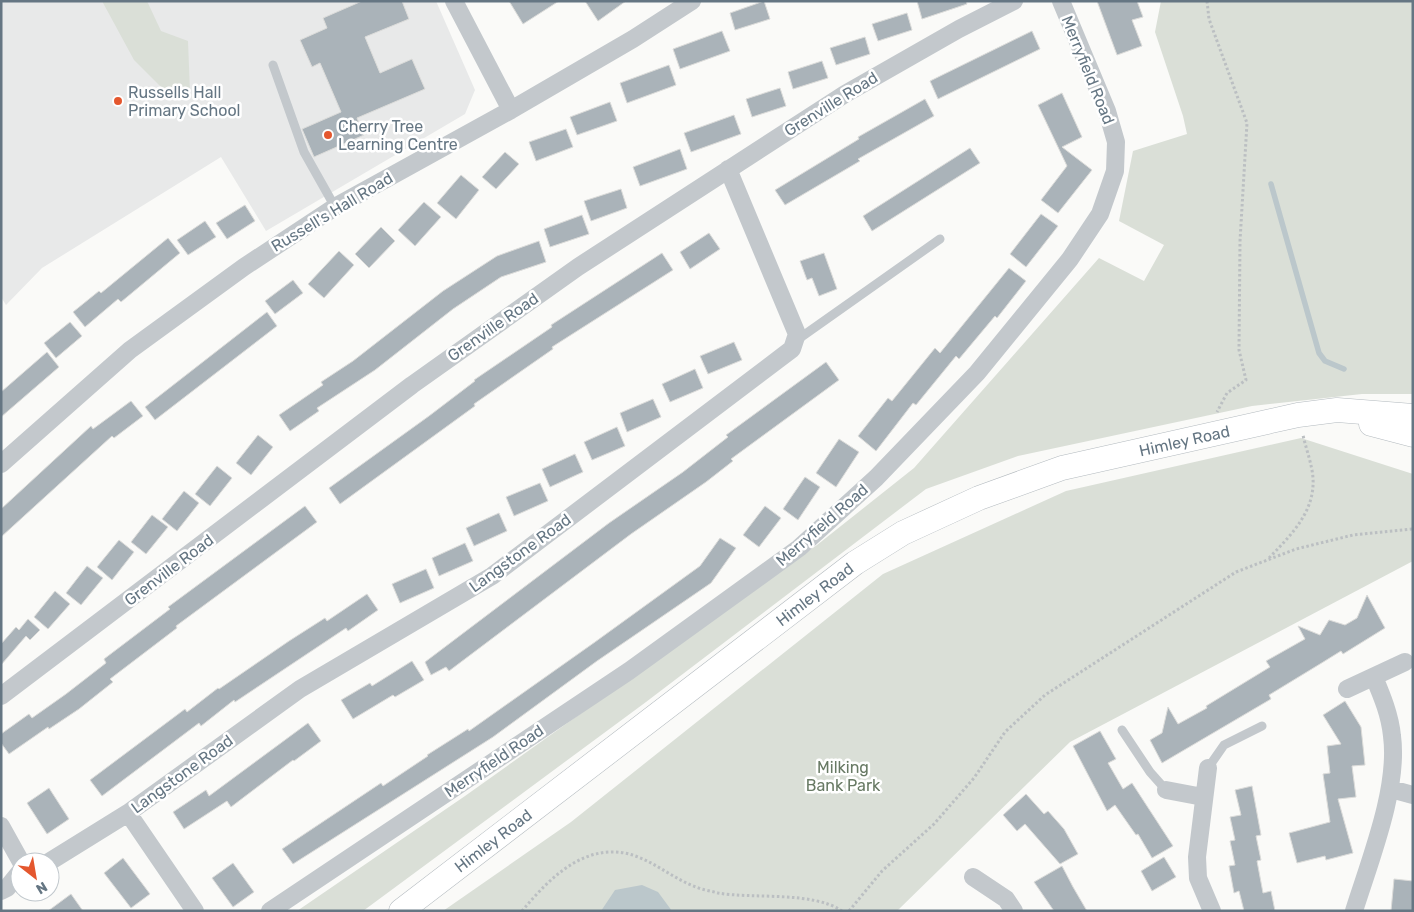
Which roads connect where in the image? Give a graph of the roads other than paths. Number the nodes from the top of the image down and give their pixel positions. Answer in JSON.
{"nodes":[{"id":1,"x":454,"y":1,"type":"edge"},
{"id":2,"x":692,"y":1,"type":"edge"},
{"id":3,"x":1014,"y":1,"type":"edge"},
{"id":4,"x":1061,"y":1,"type":"edge"},
{"id":5,"x":273,"y":65,"type":"dead end"},
{"id":6,"x":511,"y":110,"type":"junction"},
{"id":7,"x":728,"y":169,"type":"junction"},
{"id":8,"x":335,"y":206,"type":"junction"},
{"id":9,"x":940,"y":239,"type":"dead end"},
{"id":10,"x":794,"y":341,"type":"junction"},
{"id":11,"x":1298,"y":415,"type":"junction"},
{"id":12,"x":1413,"y":416,"type":"edge"},
{"id":13,"x":1413,"y":435,"type":"edge"},
{"id":14,"x":1,"y":464,"type":"edge"},
{"id":15,"x":1405,"y":662,"type":"dead end"},
{"id":16,"x":1374,"y":677,"type":"junction"},
{"id":17,"x":1347,"y":689,"type":"dead end"},
{"id":18,"x":1,"y":696,"type":"edge"},
{"id":19,"x":1262,"y":726,"type":"dead end"},
{"id":20,"x":1122,"y":730,"type":"dead end"},
{"id":21,"x":1208,"y":768,"type":"joint"},
{"id":22,"x":1391,"y":789,"type":"junction"},
{"id":23,"x":1166,"y":790,"type":"joint"},
{"id":24,"x":1413,"y":795,"type":"edge"},
{"id":25,"x":1203,"y":797,"type":"junction"},
{"id":26,"x":128,"y":813,"type":"junction"},
{"id":27,"x":1,"y":826,"type":"edge"},
{"id":28,"x":15,"y":852,"type":"edge"},
{"id":29,"x":60,"y":855,"type":"edge"},
{"id":30,"x":973,"y":877,"type":"dead end"},
{"id":31,"x":195,"y":911,"type":"edge"},
{"id":32,"x":270,"y":911,"type":"edge"},
{"id":33,"x":401,"y":911,"type":"edge"},
{"id":34,"x":1014,"y":911,"type":"edge"},
{"id":35,"x":1212,"y":911,"type":"edge"},
{"id":36,"x":1354,"y":911,"type":"edge"}],
"edges":[{"from":1,"to":6,"type":"street"},
{"from":2,"to":6,"type":"street","name":"Russell's Hall Road"},
{"from":3,"to":7,"type":"street","name":"Grenville Road"},
{"from":4,"to":32,"type":"street","name":"Merryfield Road"},
{"from":5,"to":8,"type":"lane"},
{"from":6,"to":8,"type":"street","name":"Russell's Hall Road"},
{"from":7,"to":10,"type":"street"},
{"from":7,"to":18,"type":"street","name":"Grenville Road"},
{"from":8,"to":14,"type":"street","name":"Russell's Hall Road"},
{"from":9,"to":10,"type":"lane"},
{"from":10,"to":26,"type":"street","name":"Langstone Road"},
{"from":11,"to":12,"type":"main road","name":"Himley Road"},
{"from":11,"to":13,"type":"main road","name":"Himley Road"},
{"from":11,"to":33,"type":"main road","name":"Himley Road"},
{"from":15,"to":16,"type":"street"},
{"from":16,"to":17,"type":"street"},
{"from":16,"to":22,"type":"street"},
{"from":19,"to":21,"type":"lane"},
{"from":20,"to":23,"type":"lane"},
{"from":21,"to":25,"type":"street"},
{"from":22,"to":24,"type":"street"},
{"from":22,"to":36,"type":"street"},
{"from":23,"to":25,"type":"street"},
{"from":25,"to":35,"type":"street"},
{"from":26,"to":29,"type":"street","name":"Langstone Road"},
{"from":26,"to":31,"type":"street"},
{"from":27,"to":28,"type":"street"},
{"from":30,"to":34,"type":"street"}]}
